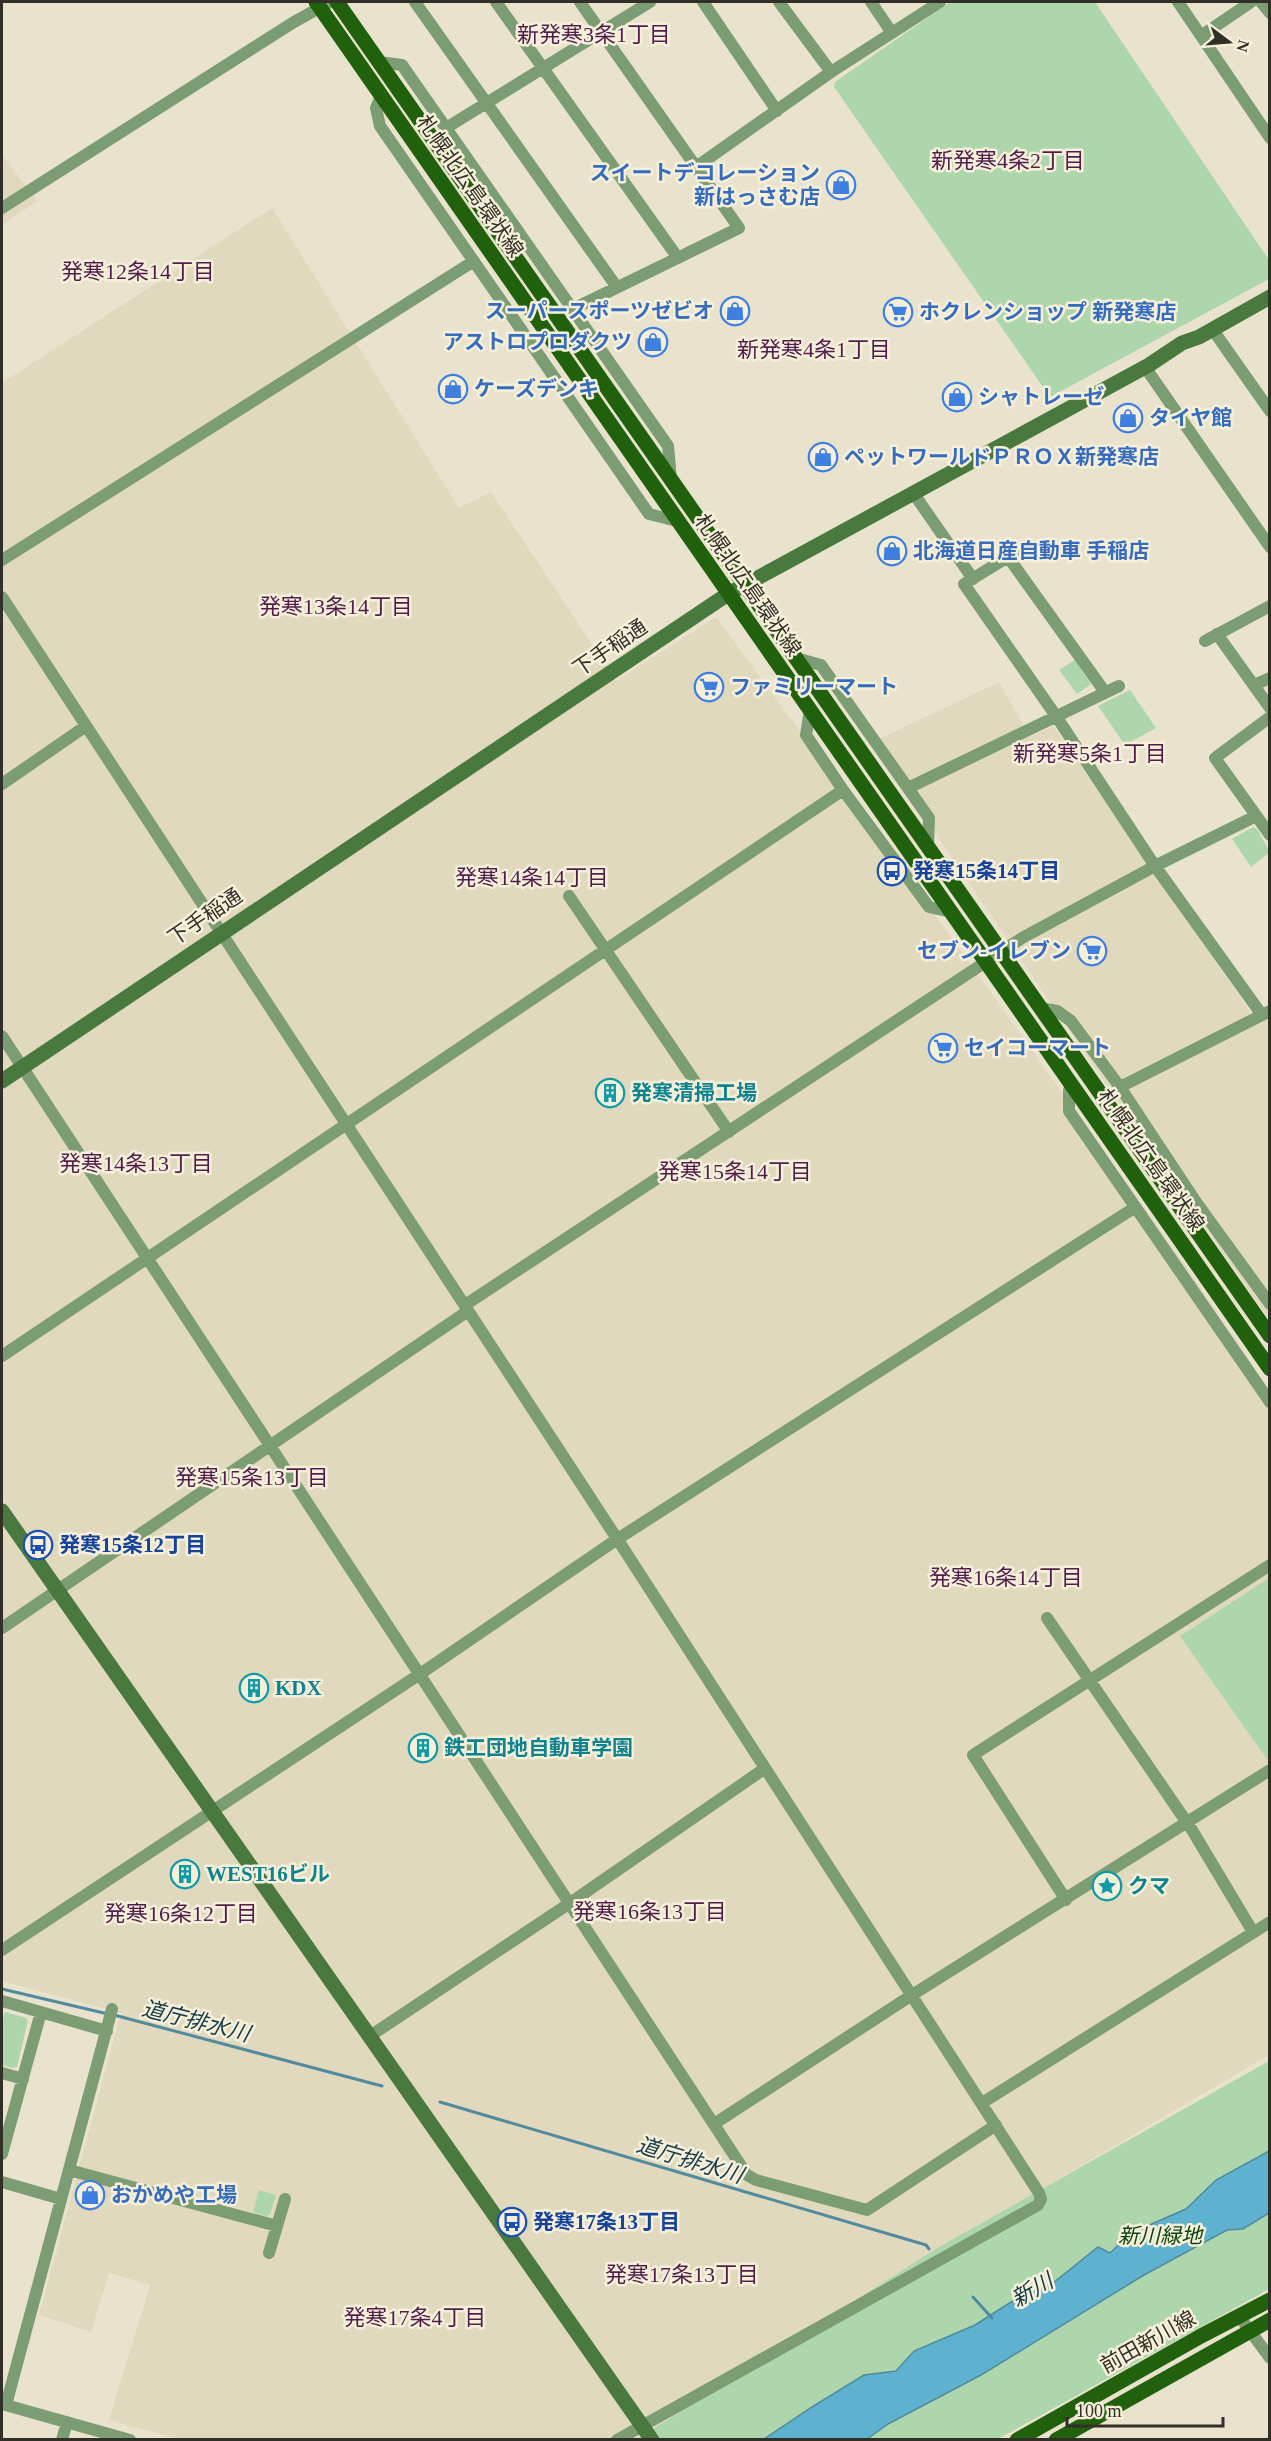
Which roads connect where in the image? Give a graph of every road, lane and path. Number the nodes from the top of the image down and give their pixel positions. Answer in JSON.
{"nodes":[{"id":1,"x":337,"y":2,"type":"edge"},
{"id":2,"x":415,"y":2,"type":"edge"},
{"id":3,"x":496,"y":2,"type":"edge"},
{"id":4,"x":580,"y":2,"type":"edge"},
{"id":5,"x":650,"y":2,"type":"edge"},
{"id":6,"x":703,"y":2,"type":"edge"},
{"id":7,"x":779,"y":2,"type":"edge"},
{"id":8,"x":871,"y":2,"type":"edge"},
{"id":9,"x":940,"y":2,"type":"edge"},
{"id":10,"x":1178,"y":2,"type":"edge"},
{"id":11,"x":1251,"y":2,"type":"edge"},
{"id":12,"x":1262,"y":2,"type":"edge"},
{"id":13,"x":322,"y":4,"type":"edge"},
{"id":14,"x":1269,"y":14,"type":"edge"},
{"id":15,"x":601,"y":31,"type":"junction"},
{"id":16,"x":892,"y":33,"type":"junction"},
{"id":17,"x":1201,"y":36,"type":"junction"},
{"id":18,"x":379,"y":62,"type":"junction"},
{"id":19,"x":543,"y":68,"type":"junction"},
{"id":20,"x":831,"y":72,"type":"junction"},
{"id":21,"x":381,"y":96,"type":"junction"},
{"id":22,"x":487,"y":102,"type":"junction"},
{"id":23,"x":777,"y":111,"type":"junction"},
{"id":24,"x":446,"y":128,"type":"junction"},
{"id":25,"x":1269,"y":138,"type":"edge"},
{"id":26,"x":696,"y":167,"type":"junction"},
{"id":27,"x":2,"y":208,"type":"edge"},
{"id":28,"x":678,"y":258,"type":"junction"},
{"id":29,"x":474,"y":261,"type":"junction"},
{"id":30,"x":616,"y":286,"type":"junction"},
{"id":31,"x":1269,"y":297,"type":"edge"},
{"id":32,"x":573,"y":309,"type":"junction"},
{"id":33,"x":1213,"y":330,"type":"junction"},
{"id":34,"x":1145,"y":367,"type":"junction"},
{"id":35,"x":1269,"y":411,"type":"edge"},
{"id":36,"x":671,"y":479,"type":"junction"},
{"id":37,"x":914,"y":494,"type":"junction"},
{"id":38,"x":677,"y":521,"type":"junction"},
{"id":39,"x":1026,"y":546,"type":"dead end"},
{"id":40,"x":1269,"y":547,"type":"edge"},
{"id":41,"x":1008,"y":557,"type":"junction"},
{"id":42,"x":2,"y":560,"type":"edge"},
{"id":43,"x":973,"y":579,"type":"junction"},
{"id":44,"x":745,"y":584,"type":"junction"},
{"id":45,"x":728,"y":594,"type":"junction"},
{"id":46,"x":2,"y":597,"type":"edge"},
{"id":47,"x":1269,"y":606,"type":"edge"},
{"id":48,"x":1217,"y":634,"type":"junction"},
{"id":49,"x":1205,"y":641,"type":"dead end"},
{"id":50,"x":796,"y":658,"type":"junction"},
{"id":51,"x":1269,"y":678,"type":"edge"},
{"id":52,"x":1119,"y":686,"type":"dead end"},
{"id":53,"x":1254,"y":686,"type":"junction"},
{"id":54,"x":1105,"y":692,"type":"junction"},
{"id":55,"x":1269,"y":708,"type":"edge"},
{"id":56,"x":810,"y":710,"type":"junction"},
{"id":57,"x":1056,"y":716,"type":"junction"},
{"id":58,"x":1269,"y":717,"type":"edge"},
{"id":59,"x":86,"y":726,"type":"junction"},
{"id":60,"x":2,"y":784,"type":"edge"},
{"id":61,"x":908,"y":788,"type":"junction"},
{"id":62,"x":843,"y":790,"type":"junction"},
{"id":63,"x":1256,"y":816,"type":"junction"},
{"id":64,"x":1269,"y":835,"type":"edge"},
{"id":65,"x":928,"y":847,"type":"junction"},
{"id":66,"x":1155,"y":866,"type":"junction"},
{"id":67,"x":568,"y":896,"type":"dead end"},
{"id":68,"x":951,"y":912,"type":"junction"},
{"id":69,"x":220,"y":932,"type":"junction"},
{"id":70,"x":605,"y":949,"type":"junction"},
{"id":71,"x":1001,"y":951,"type":"junction"},
{"id":72,"x":987,"y":963,"type":"junction"},
{"id":73,"x":1041,"y":1008,"type":"junction"},
{"id":74,"x":1266,"y":1013,"type":"edge"},
{"id":75,"x":2,"y":1036,"type":"edge"},
{"id":76,"x":23,"y":1067,"type":"junction"},
{"id":77,"x":2,"y":1081,"type":"edge"},
{"id":78,"x":1071,"y":1082,"type":"junction"},
{"id":79,"x":1120,"y":1087,"type":"junction"},
{"id":80,"x":346,"y":1125,"type":"junction"},
{"id":81,"x":729,"y":1132,"type":"junction"},
{"id":82,"x":1134,"y":1208,"type":"junction"},
{"id":83,"x":148,"y":1259,"type":"junction"},
{"id":84,"x":1269,"y":1303,"type":"edge"},
{"id":85,"x":466,"y":1308,"type":"junction"},
{"id":86,"x":1269,"y":1336,"type":"edge"},
{"id":87,"x":2,"y":1356,"type":"edge"},
{"id":88,"x":1269,"y":1369,"type":"edge"},
{"id":89,"x":1269,"y":1402,"type":"edge"},
{"id":90,"x":270,"y":1445,"type":"junction"},
{"id":91,"x":2,"y":1511,"type":"edge"},
{"id":92,"x":616,"y":1540,"type":"junction"},
{"id":93,"x":1269,"y":1565,"type":"edge"},
{"id":94,"x":57,"y":1591,"type":"junction"},
{"id":95,"x":1047,"y":1618,"type":"dead end"},
{"id":96,"x":2,"y":1628,"type":"edge"},
{"id":97,"x":420,"y":1674,"type":"junction"},
{"id":98,"x":1090,"y":1681,"type":"junction"},
{"id":99,"x":764,"y":1770,"type":"junction"},
{"id":100,"x":1269,"y":1770,"type":"edge"},
{"id":101,"x":212,"y":1812,"type":"junction"},
{"id":102,"x":1186,"y":1823,"type":"junction"},
{"id":103,"x":1066,"y":1900,"type":"junction"},
{"id":104,"x":570,"y":1903,"type":"junction"},
{"id":105,"x":1269,"y":1922,"type":"edge"},
{"id":106,"x":1253,"y":1932,"type":"junction"},
{"id":107,"x":2,"y":1950,"type":"edge"},
{"id":108,"x":912,"y":1995,"type":"junction"},
{"id":109,"x":2,"y":2001,"type":"edge"},
{"id":110,"x":112,"y":2009,"type":"dead end"},
{"id":111,"x":41,"y":2012,"type":"junction"},
{"id":112,"x":107,"y":2029,"type":"junction"},
{"id":113,"x":370,"y":2036,"type":"junction"},
{"id":114,"x":2,"y":2073,"type":"edge"},
{"id":115,"x":23,"y":2079,"type":"junction"},
{"id":116,"x":982,"y":2103,"type":"junction"},
{"id":117,"x":714,"y":2124,"type":"junction"},
{"id":118,"x":996,"y":2125,"type":"junction"},
{"id":119,"x":2,"y":2154,"type":"edge"},
{"id":120,"x":69,"y":2170,"type":"junction"},
{"id":121,"x":2,"y":2182,"type":"edge"},
{"id":122,"x":62,"y":2199,"type":"junction"},
{"id":123,"x":285,"y":2199,"type":"dead end"},
{"id":124,"x":277,"y":2226,"type":"junction"},
{"id":125,"x":269,"y":2253,"type":"dead end"},
{"id":126,"x":1269,"y":2300,"type":"edge"},
{"id":127,"x":1239,"y":2316,"type":"junction"},
{"id":128,"x":1269,"y":2320,"type":"edge"},
{"id":129,"x":1249,"y":2331,"type":"junction"},
{"id":130,"x":1269,"y":2358,"type":"edge"},
{"id":131,"x":4,"y":2404,"type":"edge"},
{"id":132,"x":67,"y":2422,"type":"junction"},
{"id":133,"x":642,"y":2424,"type":"junction"},
{"id":134,"x":62,"y":2439,"type":"edge"},
{"id":135,"x":130,"y":2439,"type":"edge"},
{"id":136,"x":617,"y":2439,"type":"edge"},
{"id":137,"x":652,"y":2439,"type":"edge"},
{"id":138,"x":1017,"y":2439,"type":"edge"},
{"id":139,"x":1056,"y":2439,"type":"edge"}],
"edges":[{"from":1,"to":18,"type":"main road","name":"札幌北広島環状線"},
{"from":2,"to":22,"type":"street"},
{"from":3,"to":19,"type":"street"},
{"from":4,"to":15,"type":"street"},
{"from":5,"to":15,"type":"street"},
{"from":6,"to":23,"type":"street"},
{"from":7,"to":20,"type":"street"},
{"from":8,"to":16,"type":"street"},
{"from":9,"to":16,"type":"street"},
{"from":10,"to":17,"type":"street"},
{"from":11,"to":17,"type":"street"},
{"from":12,"to":14,"type":"street"},
{"from":13,"to":21,"type":"main road","name":"札幌北広島環状線"},
{"from":13,"to":27,"type":"street"},
{"from":15,"to":19,"type":"street"},
{"from":15,"to":26,"type":"street"},
{"from":16,"to":20,"type":"street"},
{"from":17,"to":25,"type":"street"},
{"from":18,"to":24,"type":"street"},
{"from":18,"to":36,"type":"main road","name":"札幌北広島環状線"},
{"from":19,"to":22,"type":"street"},
{"from":19,"to":28,"type":"street"},
{"from":20,"to":23,"type":"street"},
{"from":21,"to":29,"type":"street"},
{"from":21,"to":38,"type":"main road","name":"札幌北広島環状線"},
{"from":22,"to":24,"type":"street"},
{"from":22,"to":30,"type":"street"},
{"from":23,"to":26,"type":"street"},
{"from":24,"to":32,"type":"street"},
{"from":26,"to":28,"type":"street"},
{"from":28,"to":30,"type":"street"},
{"from":29,"to":38,"type":"street"},
{"from":29,"to":42,"type":"street"},
{"from":30,"to":32,"type":"street"},
{"from":31,"to":33,"type":"main road","name":"下手稲通"},
{"from":32,"to":36,"type":"street"},
{"from":33,"to":34,"type":"main road","name":"下手稲通"},
{"from":33,"to":35,"type":"street"},
{"from":34,"to":37,"type":"main road","name":"下手稲通"},
{"from":34,"to":40,"type":"street"},
{"from":36,"to":44,"type":"main road","name":"札幌北広島環状線"},
{"from":37,"to":43,"type":"street"},
{"from":37,"to":44,"type":"main road","name":"下手稲通"},
{"from":38,"to":45,"type":"main road","name":"札幌北広島環状線"},
{"from":39,"to":41,"type":"street"},
{"from":41,"to":43,"type":"street"},
{"from":41,"to":54,"type":"street"},
{"from":43,"to":57,"type":"street"},
{"from":44,"to":45,"type":"main road","name":"下手稲通"},
{"from":44,"to":50,"type":"main road","name":"札幌北広島環状線"},
{"from":45,"to":56,"type":"main road","name":"札幌北広島環状線"},
{"from":45,"to":69,"type":"main road","name":"下手稲通"},
{"from":46,"to":59,"type":"street"},
{"from":47,"to":48,"type":"street"},
{"from":48,"to":49,"type":"street"},
{"from":48,"to":53,"type":"street"},
{"from":50,"to":61,"type":"street"},
{"from":50,"to":65,"type":"main road","name":"札幌北広島環状線"},
{"from":51,"to":53,"type":"street"},
{"from":52,"to":54,"type":"street"},
{"from":53,"to":55,"type":"street"},
{"from":54,"to":57,"type":"street"},
{"from":56,"to":62,"type":"street"},
{"from":56,"to":68,"type":"main road","name":"札幌北広島環状線"},
{"from":57,"to":61,"type":"street"},
{"from":57,"to":66,"type":"street"},
{"from":58,"to":63,"type":"street"},
{"from":59,"to":60,"type":"street"},
{"from":59,"to":69,"type":"street"},
{"from":61,"to":65,"type":"street"},
{"from":62,"to":68,"type":"street"},
{"from":62,"to":70,"type":"street"},
{"from":63,"to":64,"type":"street"},
{"from":63,"to":66,"type":"street"},
{"from":65,"to":71,"type":"main road","name":"札幌北広島環状線"},
{"from":66,"to":71,"type":"street"},
{"from":66,"to":74,"type":"street"},
{"from":67,"to":70,"type":"street"},
{"from":68,"to":72,"type":"main road","name":"札幌北広島環状線"},
{"from":69,"to":76,"type":"main road","name":"下手稲通"},
{"from":69,"to":80,"type":"street"},
{"from":70,"to":80,"type":"street"},
{"from":70,"to":81,"type":"street"},
{"from":71,"to":72,"type":"street"},
{"from":71,"to":73,"type":"main road","name":"札幌北広島環状線"},
{"from":72,"to":78,"type":"main road","name":"札幌北広島環状線"},
{"from":72,"to":81,"type":"street"},
{"from":73,"to":79,"type":"street"},
{"from":73,"to":86,"type":"main road","name":"札幌北広島環状線"},
{"from":74,"to":79,"type":"street"},
{"from":75,"to":76,"type":"street"},
{"from":76,"to":77,"type":"main road","name":"下手稲通"},
{"from":76,"to":83,"type":"street"},
{"from":78,"to":82,"type":"street"},
{"from":78,"to":88,"type":"main road","name":"札幌北広島環状線"},
{"from":79,"to":84,"type":"street"},
{"from":80,"to":83,"type":"street"},
{"from":80,"to":85,"type":"street"},
{"from":81,"to":85,"type":"street"},
{"from":82,"to":89,"type":"street"},
{"from":82,"to":92,"type":"street"},
{"from":83,"to":87,"type":"street"},
{"from":83,"to":90,"type":"street"},
{"from":85,"to":90,"type":"street"},
{"from":85,"to":92,"type":"street"},
{"from":90,"to":94,"type":"street"},
{"from":90,"to":97,"type":"street"},
{"from":91,"to":94,"type":"main road"},
{"from":92,"to":97,"type":"street"},
{"from":92,"to":99,"type":"street"},
{"from":93,"to":98,"type":"street"},
{"from":94,"to":96,"type":"street"},
{"from":94,"to":101,"type":"main road"},
{"from":95,"to":98,"type":"street"},
{"from":97,"to":101,"type":"street"},
{"from":97,"to":104,"type":"street"},
{"from":98,"to":102,"type":"street"},
{"from":98,"to":103,"type":"street"},
{"from":99,"to":104,"type":"street"},
{"from":99,"to":108,"type":"street"},
{"from":100,"to":102,"type":"street"},
{"from":101,"to":107,"type":"street"},
{"from":101,"to":113,"type":"main road"},
{"from":102,"to":103,"type":"street"},
{"from":102,"to":106,"type":"street"},
{"from":103,"to":108,"type":"street"},
{"from":104,"to":113,"type":"street"},
{"from":104,"to":117,"type":"street"},
{"from":105,"to":106,"type":"street"},
{"from":106,"to":116,"type":"street"},
{"from":108,"to":116,"type":"street"},
{"from":108,"to":117,"type":"street"},
{"from":109,"to":111,"type":"street"},
{"from":110,"to":112,"type":"street"},
{"from":111,"to":112,"type":"street"},
{"from":111,"to":115,"type":"street"},
{"from":112,"to":120,"type":"street"},
{"from":113,"to":133,"type":"main road"},
{"from":114,"to":115,"type":"street"},
{"from":115,"to":119,"type":"street"},
{"from":116,"to":118,"type":"street"},
{"from":117,"to":118,"type":"street"},
{"from":118,"to":133,"type":"street"},
{"from":120,"to":122,"type":"street"},
{"from":120,"to":124,"type":"street"},
{"from":121,"to":122,"type":"street"},
{"from":122,"to":131,"type":"street"},
{"from":123,"to":124,"type":"street"},
{"from":124,"to":125,"type":"street"},
{"from":126,"to":127,"type":"main road","name":"前田新川線"},
{"from":127,"to":129,"type":"street"},
{"from":127,"to":138,"type":"main road","name":"前田新川線"},
{"from":128,"to":129,"type":"main road","name":"前田新川線"},
{"from":129,"to":130,"type":"street"},
{"from":129,"to":139,"type":"main road","name":"前田新川線"},
{"from":131,"to":132,"type":"street"},
{"from":132,"to":134,"type":"street"},
{"from":132,"to":135,"type":"street"},
{"from":133,"to":136,"type":"street"},
{"from":133,"to":137,"type":"main road"}]}
